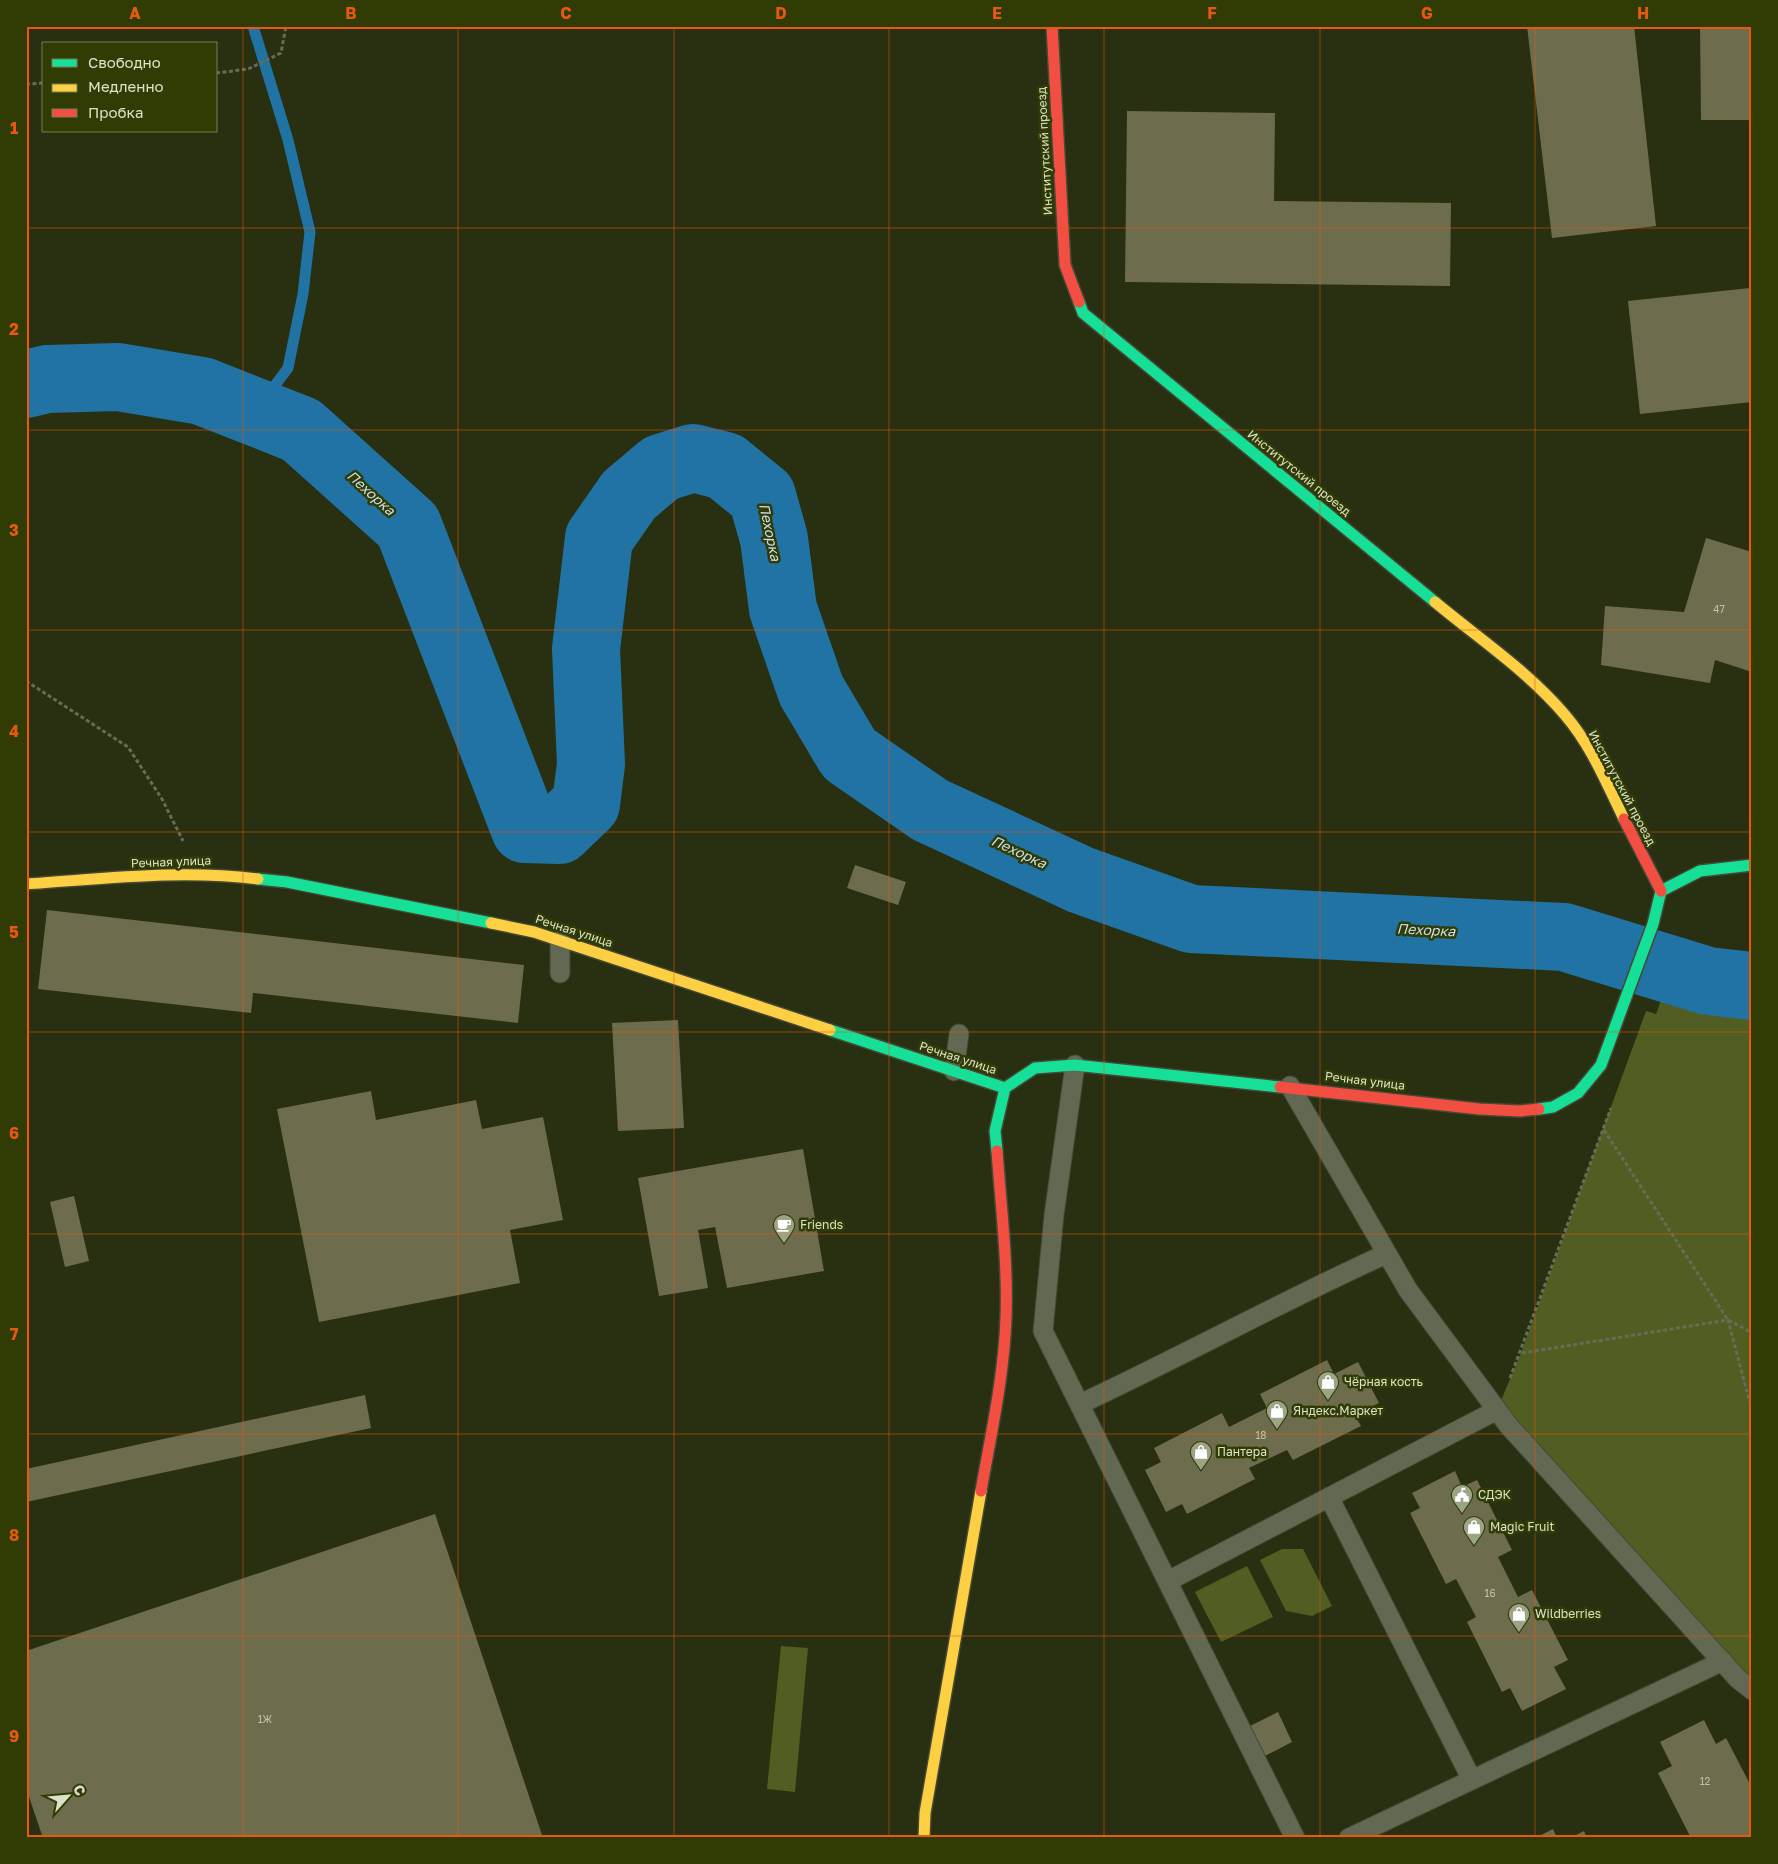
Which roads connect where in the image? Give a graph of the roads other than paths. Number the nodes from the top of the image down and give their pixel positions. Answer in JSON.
{"nodes":[{"id":1,"x":1052,"y":26,"type":"edge"},
{"id":2,"x":1752,"y":865,"type":"edge"},
{"id":3,"x":26,"y":884,"type":"edge"},
{"id":4,"x":1661,"y":891,"type":"junction"},
{"id":5,"x":560,"y":940,"type":"junction"},
{"id":6,"x":560,"y":973,"type":"dead end"},
{"id":7,"x":959,"y":1034,"type":"dead end"},
{"id":8,"x":1076,"y":1064,"type":"junction"},
{"id":9,"x":954,"y":1071,"type":"junction"},
{"id":10,"x":1290,"y":1086,"type":"junction"},
{"id":11,"x":1005,"y":1088,"type":"junction"},
{"id":12,"x":1386,"y":1254,"type":"junction"},
{"id":13,"x":1080,"y":1404,"type":"junction"},
{"id":14,"x":1497,"y":1410,"type":"junction"},
{"id":15,"x":1329,"y":1498,"type":"junction"},
{"id":16,"x":1168,"y":1582,"type":"junction"},
{"id":17,"x":1723,"y":1661,"type":"junction"},
{"id":18,"x":1752,"y":1690,"type":"edge"},
{"id":19,"x":1472,"y":1780,"type":"junction"},
{"id":20,"x":924,"y":1838,"type":"edge"},
{"id":21,"x":1295,"y":1838,"type":"edge"},
{"id":22,"x":1349,"y":1838,"type":"edge"}],
"edges":[{"from":1,"to":4,"type":"street","name":"Институтский проезд"},
{"from":2,"to":4,"type":"street"},
{"from":3,"to":5,"type":"street","name":"Речная улица"},
{"from":4,"to":10,"type":"street","name":"Речная улица"},
{"from":5,"to":6,"type":"lane"},
{"from":5,"to":9,"type":"street","name":"Речная улица"},
{"from":7,"to":9,"type":"lane"},
{"from":8,"to":10,"type":"street","name":"Речная улица"},
{"from":8,"to":11,"type":"street","name":"Речная улица"},
{"from":8,"to":13,"type":"lane"},
{"from":9,"to":11,"type":"street","name":"Речная улица"},
{"from":10,"to":12,"type":"lane"},
{"from":11,"to":20,"type":"street"},
{"from":12,"to":13,"type":"lane"},
{"from":12,"to":14,"type":"lane"},
{"from":13,"to":16,"type":"lane"},
{"from":14,"to":15,"type":"lane"},
{"from":14,"to":17,"type":"lane"},
{"from":15,"to":16,"type":"lane"},
{"from":15,"to":19,"type":"lane"},
{"from":16,"to":21,"type":"lane"},
{"from":17,"to":18,"type":"lane"},
{"from":17,"to":19,"type":"lane"},
{"from":19,"to":22,"type":"lane"}]}
